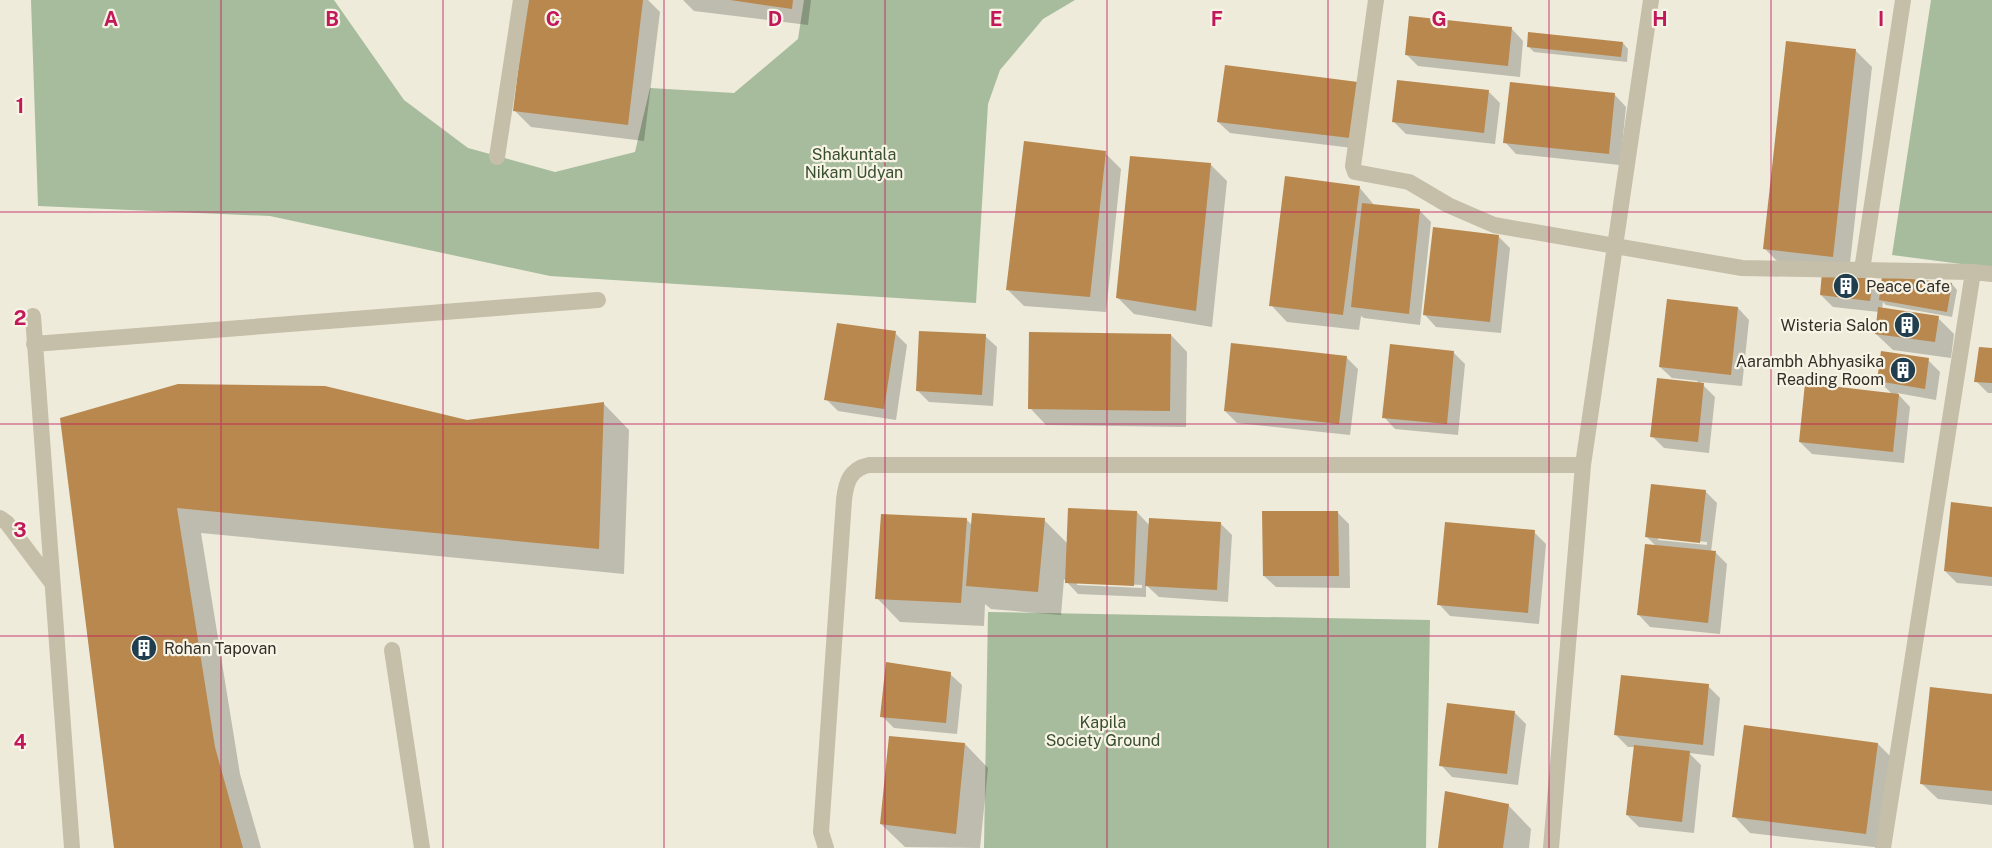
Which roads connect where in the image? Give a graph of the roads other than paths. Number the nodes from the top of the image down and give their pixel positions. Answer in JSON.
{"nodes":[{"id":1,"x":521,"y":0,"type":"edge"},
{"id":2,"x":1376,"y":0,"type":"edge"},
{"id":3,"x":1651,"y":0,"type":"edge"},
{"id":4,"x":1903,"y":0,"type":"edge"},
{"id":5,"x":497,"y":157,"type":"dead end"},
{"id":6,"x":1614,"y":246,"type":"junction"},
{"id":7,"x":1862,"y":270,"type":"junction"},
{"id":8,"x":1973,"y":272,"type":"junction"},
{"id":9,"x":1992,"y":274,"type":"edge"},
{"id":10,"x":598,"y":300,"type":"dead end"},
{"id":11,"x":33,"y":316,"type":"dead end"},
{"id":12,"x":34,"y":344,"type":"junction"},
{"id":13,"x":1583,"y":465,"type":"junction"},
{"id":14,"x":0,"y":518,"type":"edge"},
{"id":15,"x":52,"y":584,"type":"junction"},
{"id":16,"x":392,"y":650,"type":"dead end"},
{"id":17,"x":72,"y":848,"type":"edge"},
{"id":18,"x":422,"y":848,"type":"edge"},
{"id":19,"x":826,"y":848,"type":"edge"},
{"id":20,"x":1551,"y":848,"type":"edge"},
{"id":21,"x":1883,"y":848,"type":"edge"}],
"edges":[{"from":1,"to":5,"type":"street"},
{"from":2,"to":6,"type":"street"},
{"from":3,"to":6,"type":"street"},
{"from":4,"to":7,"type":"street"},
{"from":6,"to":7,"type":"street"},
{"from":6,"to":13,"type":"street"},
{"from":7,"to":8,"type":"street"},
{"from":8,"to":9,"type":"street"},
{"from":8,"to":21,"type":"street"},
{"from":10,"to":12,"type":"street"},
{"from":11,"to":12,"type":"street"},
{"from":12,"to":15,"type":"street"},
{"from":13,"to":19,"type":"street"},
{"from":13,"to":20,"type":"street"},
{"from":14,"to":15,"type":"street"},
{"from":15,"to":17,"type":"street"},
{"from":16,"to":18,"type":"street"}]}
